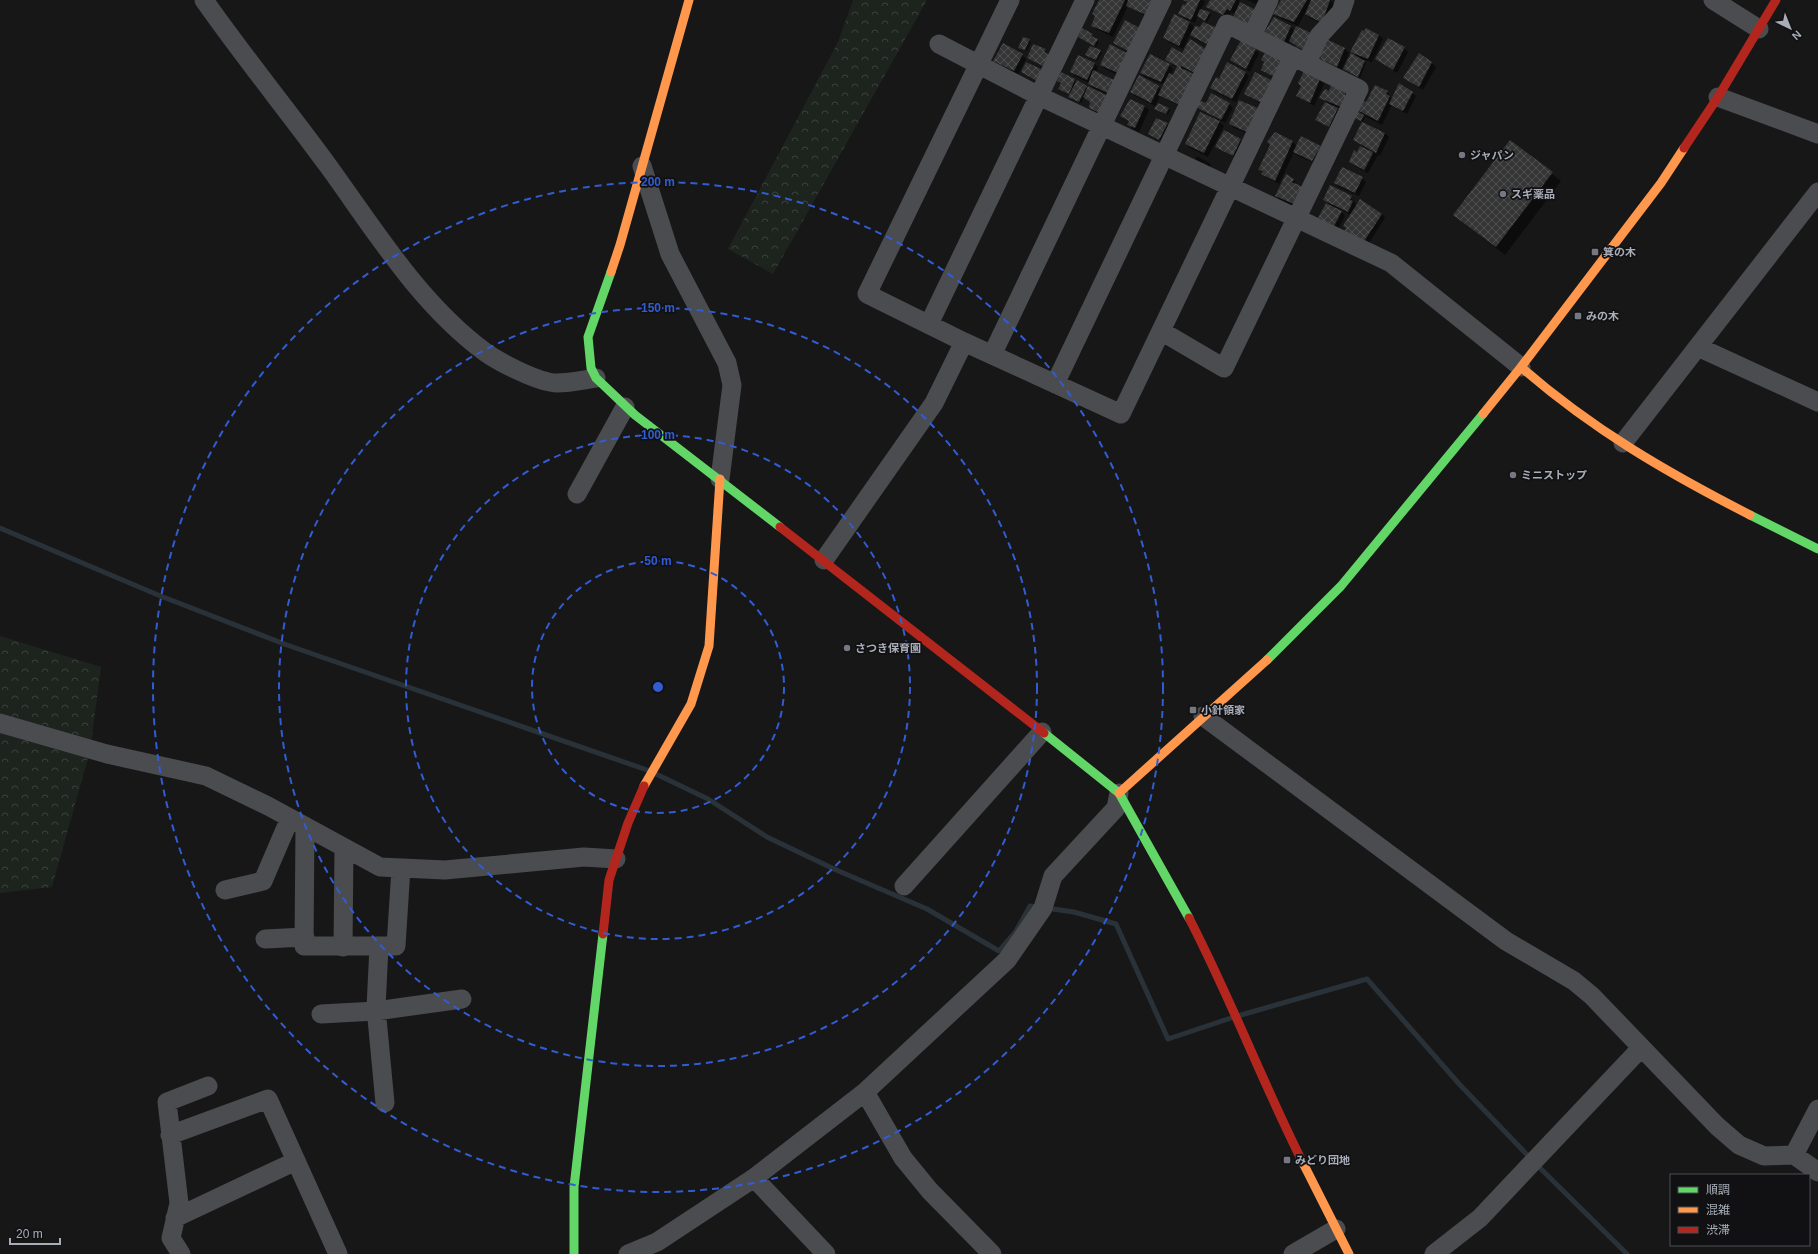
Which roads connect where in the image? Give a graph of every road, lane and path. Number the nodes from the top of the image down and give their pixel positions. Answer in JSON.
{"nodes":[{"id":1,"x":204,"y":0,"type":"edge"},
{"id":2,"x":689,"y":0,"type":"edge"},
{"id":3,"x":1010,"y":0,"type":"edge"},
{"id":4,"x":1085,"y":0,"type":"edge"},
{"id":5,"x":1162,"y":0,"type":"edge"},
{"id":6,"x":1269,"y":0,"type":"edge"},
{"id":7,"x":1345,"y":0,"type":"edge"},
{"id":8,"x":1712,"y":0,"type":"edge"},
{"id":9,"x":1776,"y":0,"type":"edge"},
{"id":10,"x":1759,"y":29,"type":"junction"},
{"id":11,"x":1252,"y":36,"type":"junction"},
{"id":12,"x":939,"y":44,"type":"dead end"},
{"id":13,"x":1300,"y":60,"type":"junction"},
{"id":14,"x":978,"y":65,"type":"junction"},
{"id":15,"x":1039,"y":96,"type":"junction"},
{"id":16,"x":1718,"y":97,"type":"junction"},
{"id":17,"x":1102,"y":125,"type":"junction"},
{"id":18,"x":1818,"y":134,"type":"edge"},
{"id":19,"x":1164,"y":155,"type":"junction"},
{"id":20,"x":642,"y":166,"type":"junction"},
{"id":21,"x":1230,"y":186,"type":"junction"},
{"id":22,"x":1818,"y":192,"type":"edge"},
{"id":23,"x":1812,"y":214,"type":"edge"},
{"id":24,"x":1296,"y":219,"type":"junction"},
{"id":25,"x":928,"y":324,"type":"junction"},
{"id":26,"x":1161,"y":331,"type":"junction"},
{"id":27,"x":964,"y":342,"type":"junction"},
{"id":28,"x":1698,"y":346,"type":"junction"},
{"id":29,"x":992,"y":355,"type":"junction"},
{"id":30,"x":1521,"y":366,"type":"junction"},
{"id":31,"x":596,"y":378,"type":"junction"},
{"id":32,"x":1055,"y":384,"type":"junction"},
{"id":33,"x":1815,"y":395,"type":"edge"},
{"id":34,"x":626,"y":407,"type":"junction"},
{"id":35,"x":1623,"y":443,"type":"junction"},
{"id":36,"x":720,"y":479,"type":"junction"},
{"id":37,"x":577,"y":494,"type":"dead end"},
{"id":38,"x":1818,"y":549,"type":"edge"},
{"id":39,"x":824,"y":560,"type":"junction"},
{"id":40,"x":1203,"y":716,"type":"junction"},
{"id":41,"x":0,"y":723,"type":"edge"},
{"id":42,"x":1042,"y":732,"type":"junction"},
{"id":43,"x":1119,"y":793,"type":"junction"},
{"id":44,"x":297,"y":822,"type":"junction"},
{"id":45,"x":344,"y":848,"type":"junction"},
{"id":46,"x":616,"y":859,"type":"junction"},
{"id":47,"x":401,"y":868,"type":"junction"},
{"id":48,"x":904,"y":886,"type":"dead end"},
{"id":49,"x":225,"y":890,"type":"dead end"},
{"id":50,"x":304,"y":937,"type":"junction"},
{"id":51,"x":265,"y":939,"type":"dead end"},
{"id":52,"x":343,"y":946,"type":"junction"},
{"id":53,"x":379,"y":946,"type":"junction"},
{"id":54,"x":462,"y":999,"type":"dead end"},
{"id":55,"x":376,"y":1011,"type":"junction"},
{"id":56,"x":321,"y":1014,"type":"dead end"},
{"id":57,"x":1641,"y":1048,"type":"junction"},
{"id":58,"x":208,"y":1086,"type":"dead end"},
{"id":59,"x":865,"y":1092,"type":"junction"},
{"id":60,"x":385,"y":1103,"type":"dead end"},
{"id":61,"x":1818,"y":1109,"type":"edge"},
{"id":62,"x":170,"y":1135,"type":"junction"},
{"id":63,"x":1794,"y":1155,"type":"junction"},
{"id":64,"x":296,"y":1160,"type":"junction"},
{"id":65,"x":1818,"y":1172,"type":"edge"},
{"id":66,"x":754,"y":1178,"type":"junction"},
{"id":67,"x":175,"y":1218,"type":"junction"},
{"id":68,"x":1336,"y":1229,"type":"junction"},
{"id":69,"x":181,"y":1254,"type":"edge"},
{"id":70,"x":338,"y":1254,"type":"edge"},
{"id":71,"x":574,"y":1254,"type":"edge"},
{"id":72,"x":628,"y":1254,"type":"edge"},
{"id":73,"x":826,"y":1254,"type":"edge"},
{"id":74,"x":991,"y":1254,"type":"edge"},
{"id":75,"x":1293,"y":1254,"type":"edge"},
{"id":76,"x":1349,"y":1254,"type":"edge"},
{"id":77,"x":1434,"y":1254,"type":"edge"}],
"edges":[{"from":1,"to":31,"type":"street"},
{"from":2,"to":20,"type":"street"},
{"from":3,"to":14,"type":"street"},
{"from":4,"to":15,"type":"street"},
{"from":5,"to":17,"type":"street"},
{"from":6,"to":11,"type":"street"},
{"from":7,"to":13,"type":"street"},
{"from":8,"to":10,"type":"street"},
{"from":9,"to":10,"type":"street"},
{"from":10,"to":16,"type":"street"},
{"from":11,"to":13,"type":"street"},
{"from":11,"to":19,"type":"street"},
{"from":12,"to":14,"type":"street"},
{"from":13,"to":21,"type":"street"},
{"from":13,"to":24,"type":"street"},
{"from":14,"to":15,"type":"street"},
{"from":14,"to":25,"type":"street"},
{"from":15,"to":17,"type":"street"},
{"from":15,"to":25,"type":"street"},
{"from":16,"to":18,"type":"street"},
{"from":16,"to":30,"type":"street"},
{"from":17,"to":19,"type":"street"},
{"from":17,"to":29,"type":"street"},
{"from":19,"to":21,"type":"street"},
{"from":19,"to":32,"type":"street"},
{"from":20,"to":31,"type":"street"},
{"from":20,"to":36,"type":"street"},
{"from":21,"to":24,"type":"street"},
{"from":21,"to":26,"type":"street"},
{"from":22,"to":23,"type":"street"},
{"from":23,"to":28,"type":"street"},
{"from":24,"to":26,"type":"street"},
{"from":24,"to":30,"type":"street"},
{"from":25,"to":27,"type":"street"},
{"from":26,"to":32,"type":"street"},
{"from":27,"to":29,"type":"street"},
{"from":27,"to":39,"type":"street"},
{"from":28,"to":33,"type":"street"},
{"from":28,"to":35,"type":"street"},
{"from":29,"to":32,"type":"street"},
{"from":30,"to":35,"type":"street"},
{"from":30,"to":40,"type":"street"},
{"from":31,"to":34,"type":"street"},
{"from":34,"to":36,"type":"street"},
{"from":34,"to":37,"type":"street"},
{"from":35,"to":38,"type":"street"},
{"from":36,"to":39,"type":"street"},
{"from":36,"to":46,"type":"street"},
{"from":39,"to":42,"type":"street"},
{"from":40,"to":43,"type":"street"},
{"from":40,"to":57,"type":"street"},
{"from":41,"to":44,"type":"street"},
{"from":42,"to":43,"type":"street"},
{"from":42,"to":48,"type":"street"},
{"from":43,"to":59,"type":"street"},
{"from":43,"to":68,"type":"street"},
{"from":44,"to":45,"type":"street"},
{"from":44,"to":49,"type":"street"},
{"from":44,"to":50,"type":"street"},
{"from":45,"to":47,"type":"street"},
{"from":45,"to":52,"type":"street"},
{"from":46,"to":47,"type":"street"},
{"from":46,"to":71,"type":"street"},
{"from":47,"to":53,"type":"street"},
{"from":50,"to":51,"type":"street"},
{"from":50,"to":52,"type":"street"},
{"from":52,"to":53,"type":"street"},
{"from":53,"to":55,"type":"street"},
{"from":54,"to":55,"type":"street"},
{"from":55,"to":56,"type":"street"},
{"from":55,"to":60,"type":"street"},
{"from":57,"to":63,"type":"street"},
{"from":57,"to":77,"type":"street"},
{"from":58,"to":62,"type":"street"},
{"from":59,"to":66,"type":"street"},
{"from":59,"to":74,"type":"street"},
{"from":61,"to":63,"type":"street"},
{"from":62,"to":64,"type":"street"},
{"from":62,"to":67,"type":"street"},
{"from":63,"to":65,"type":"street"},
{"from":64,"to":67,"type":"street"},
{"from":64,"to":70,"type":"street"},
{"from":66,"to":72,"type":"street"},
{"from":66,"to":73,"type":"street"},
{"from":67,"to":69,"type":"street"},
{"from":68,"to":75,"type":"street"},
{"from":68,"to":76,"type":"street"}]}
